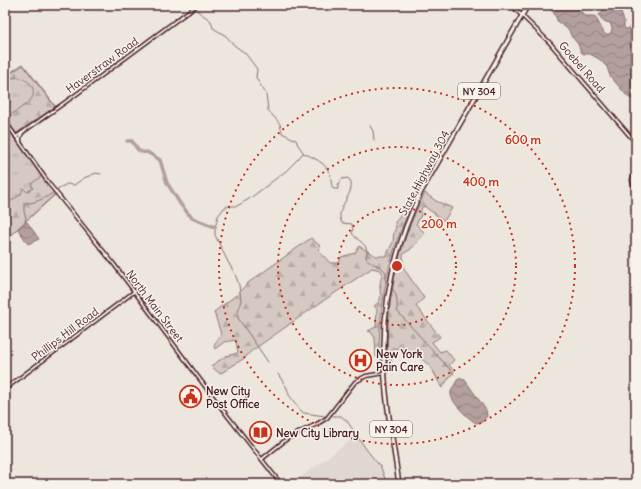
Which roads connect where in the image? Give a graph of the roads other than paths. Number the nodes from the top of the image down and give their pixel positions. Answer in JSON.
{"nodes":[{"id":1,"x":198,"y":5,"type":"edge"},
{"id":2,"x":511,"y":5,"type":"edge"},
{"id":3,"x":528,"y":5,"type":"edge"},
{"id":4,"x":522,"y":15,"type":"junction"},
{"id":5,"x":5,"y":121,"type":"edge"},
{"id":6,"x":24,"y":131,"type":"junction"},
{"id":7,"x":16,"y":137,"type":"junction"},
{"id":8,"x":636,"y":144,"type":"edge"},
{"id":9,"x":21,"y":145,"type":"junction"},
{"id":10,"x":636,"y":171,"type":"edge"},
{"id":11,"x":636,"y":192,"type":"edge"},
{"id":12,"x":135,"y":292,"type":"junction"},
{"id":13,"x":384,"y":373,"type":"junction"},
{"id":14,"x":5,"y":389,"type":"edge"},
{"id":15,"x":262,"y":460,"type":"junction"},
{"id":16,"x":281,"y":484,"type":"edge"},
{"id":17,"x":399,"y":484,"type":"edge"}],
"edges":[{"from":1,"to":6,"type":"street","name":"Haverstraw Road"},
{"from":2,"to":4,"type":"street","name":"Goebel Road"},
{"from":3,"to":4,"type":"main road","name":"State Highway 304","number":"NY 304"},
{"from":4,"to":8,"type":"street","name":"Goebel Road"},
{"from":4,"to":13,"type":"main road","name":"State Highway 304","number":"NY 304"},
{"from":5,"to":7,"type":"street","name":"North Main Street"},
{"from":6,"to":7,"type":"street","name":"Haverstraw Road"},
{"from":6,"to":9,"type":"street"},
{"from":7,"to":9,"type":"street","name":"North Main Street"},
{"from":9,"to":12,"type":"street","name":"North Main Street"},
{"from":10,"to":11,"type":"street"},
{"from":12,"to":14,"type":"street","name":"Phillips Hill Road"},
{"from":12,"to":15,"type":"street","name":"North Main Street"},
{"from":13,"to":15,"type":"street"},
{"from":13,"to":17,"type":"main road","name":"State Highway 304","number":"NY 304"},
{"from":15,"to":16,"type":"street","name":"North Main Street"}]}
